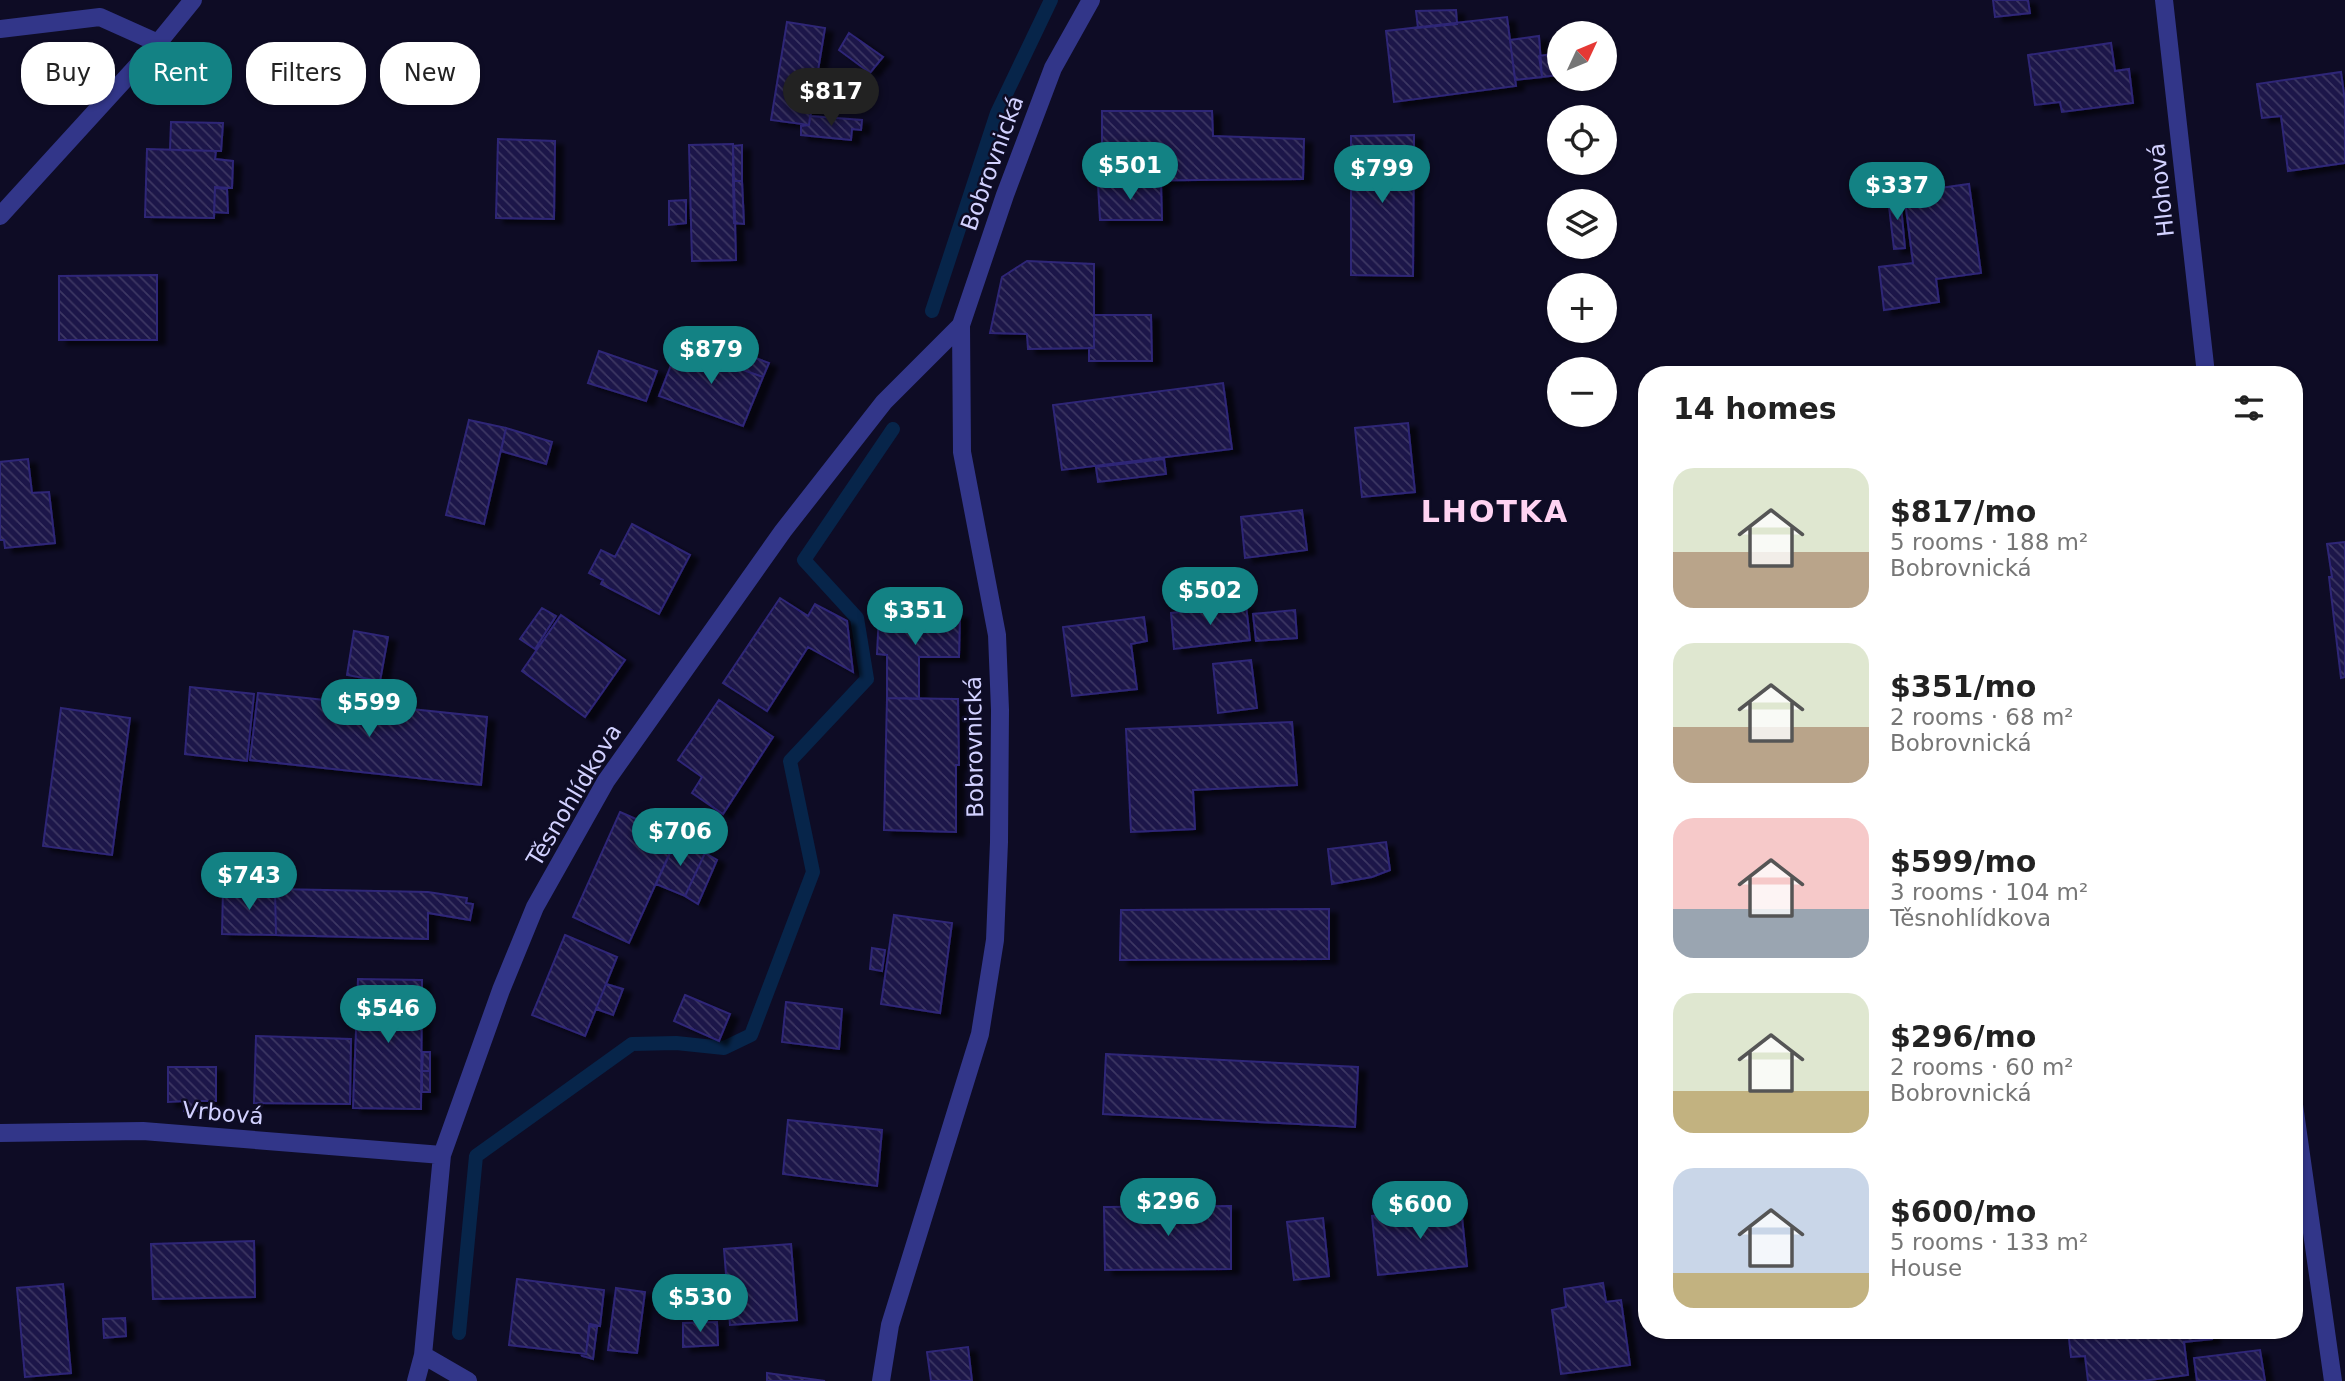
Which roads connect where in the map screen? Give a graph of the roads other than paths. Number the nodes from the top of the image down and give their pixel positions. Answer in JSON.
{"nodes":[{"id":1,"x":193,"y":0,"type":"edge"},
{"id":2,"x":1091,"y":0,"type":"edge"},
{"id":3,"x":2164,"y":0,"type":"edge"},
{"id":4,"x":0,"y":29,"type":"edge"},
{"id":5,"x":156,"y":42,"type":"edge"},
{"id":6,"x":159,"y":42,"type":"edge"},
{"id":7,"x":129,"y":75,"type":"edge"},
{"id":8,"x":0,"y":216,"type":"edge"},
{"id":9,"x":961,"y":325,"type":"junction"},
{"id":10,"x":2205,"y":366,"type":"edge"},
{"id":11,"x":0,"y":1133,"type":"edge"},
{"id":12,"x":442,"y":1155,"type":"junction"},
{"id":13,"x":2303,"y":1169,"type":"edge"},
{"id":14,"x":423,"y":1355,"type":"junction"},
{"id":15,"x":416,"y":1381,"type":"edge"},
{"id":16,"x":468,"y":1381,"type":"edge"},
{"id":17,"x":881,"y":1381,"type":"edge"},
{"id":18,"x":2333,"y":1381,"type":"edge"}],
"edges":[{"from":1,"to":6,"type":"street"},
{"from":2,"to":9,"type":"street","name":"Bobrovnická"},
{"from":3,"to":10,"type":"street","name":"Hlohová"},
{"from":4,"to":5,"type":"street"},
{"from":7,"to":8,"type":"street"},
{"from":9,"to":12,"type":"street","name":"Těsnohlídkova"},
{"from":9,"to":17,"type":"street","name":"Bobrovnická"},
{"from":11,"to":12,"type":"street","name":"Vrbová"},
{"from":12,"to":14,"type":"street","name":"Těsnohlídkova"},
{"from":13,"to":18,"type":"street"},
{"from":14,"to":15,"type":"street","name":"Těsnohlídkova"},
{"from":14,"to":16,"type":"street"}]}
